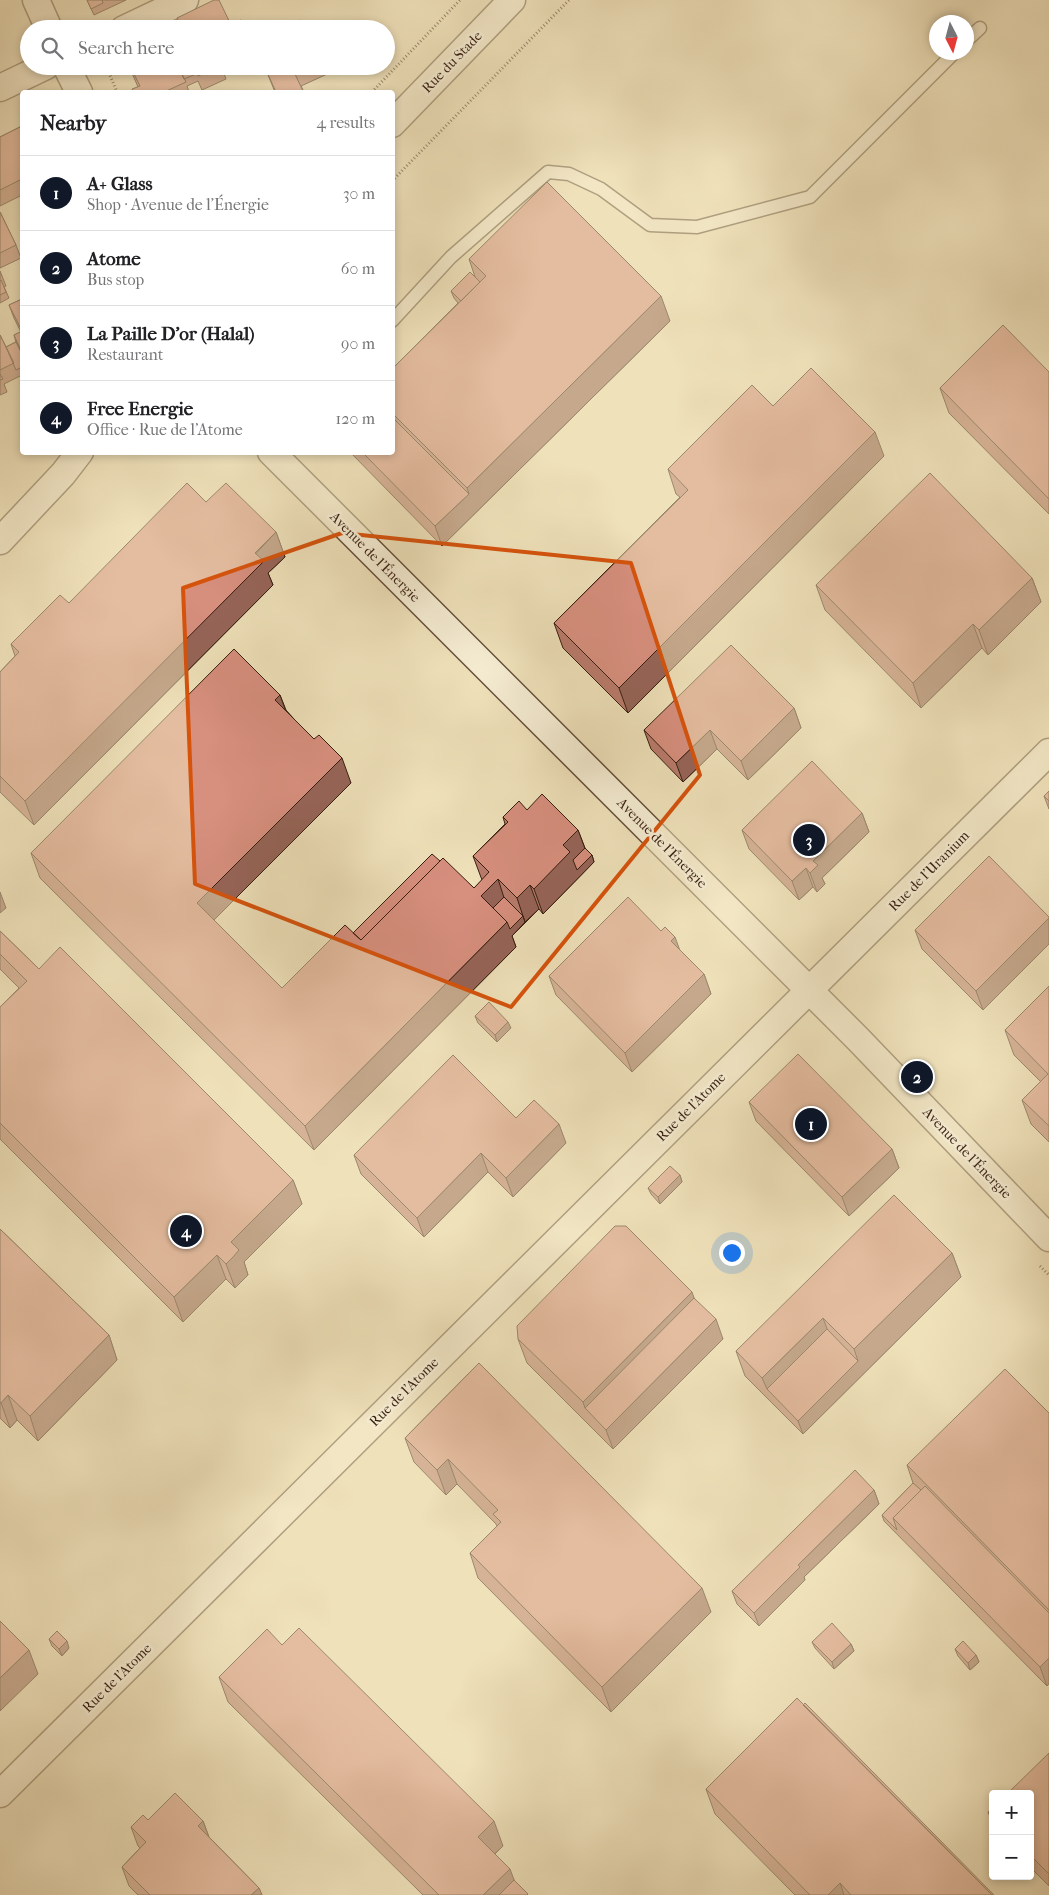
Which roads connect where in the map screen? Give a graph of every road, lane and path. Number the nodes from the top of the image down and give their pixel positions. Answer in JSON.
{"nodes":[{"id":1,"x":36,"y":0,"type":"edge"},
{"id":2,"x":185,"y":0,"type":"edge"},
{"id":3,"x":460,"y":0,"type":"edge"},
{"id":4,"x":512,"y":0,"type":"edge"},
{"id":5,"x":568,"y":0,"type":"edge"},
{"id":6,"x":45,"y":20,"type":"edge"},
{"id":7,"x":143,"y":20,"type":"edge"},
{"id":8,"x":980,"y":28,"type":"dead end"},
{"id":9,"x":974,"y":34,"type":"edge"},
{"id":10,"x":947,"y":60,"type":"edge"},
{"id":11,"x":395,"y":68,"type":"edge"},
{"id":12,"x":27,"y":75,"type":"edge"},
{"id":13,"x":70,"y":75,"type":"edge"},
{"id":14,"x":110,"y":75,"type":"edge"},
{"id":15,"x":388,"y":75,"type":"edge"},
{"id":16,"x":0,"y":88,"type":"edge"},
{"id":17,"x":78,"y":90,"type":"edge"},
{"id":18,"x":116,"y":90,"type":"edge"},
{"id":19,"x":374,"y":90,"type":"edge"},
{"id":20,"x":395,"y":121,"type":"edge"},
{"id":21,"x":395,"y":178,"type":"edge"},
{"id":22,"x":395,"y":318,"type":"edge"},
{"id":23,"x":78,"y":455,"type":"edge"},
{"id":24,"x":89,"y":455,"type":"edge"},
{"id":25,"x":274,"y":455,"type":"edge"},
{"id":26,"x":64,"y":474,"type":"junction"},
{"id":27,"x":0,"y":541,"type":"edge"},
{"id":28,"x":1049,"y":752,"type":"edge"},
{"id":29,"x":809,"y":990,"type":"junction"},
{"id":30,"x":1049,"y":1238,"type":"edge"},
{"id":31,"x":0,"y":1794,"type":"edge"}],
"edges":[{"from":1,"to":6,"type":"street"},
{"from":2,"to":7,"type":"street"},
{"from":3,"to":11,"type":"path"},
{"from":4,"to":20,"type":"street","name":"Rue du Stade"},
{"from":5,"to":21,"type":"path"},
{"from":8,"to":9,"type":"lane"},
{"from":10,"to":22,"type":"lane"},
{"from":12,"to":16,"type":"street"},
{"from":13,"to":17,"type":"street"},
{"from":14,"to":18,"type":"path"},
{"from":15,"to":19,"type":"path"},
{"from":23,"to":26,"type":"street"},
{"from":24,"to":26,"type":"street"},
{"from":25,"to":29,"type":"street","name":"Avenue de l'Énergie"},
{"from":26,"to":27,"type":"street"},
{"from":28,"to":29,"type":"street","name":"Rue de l'Uranium"},
{"from":29,"to":30,"type":"street","name":"Avenue de l'Énergie"},
{"from":29,"to":31,"type":"street","name":"Rue de l'Atome"}]}
